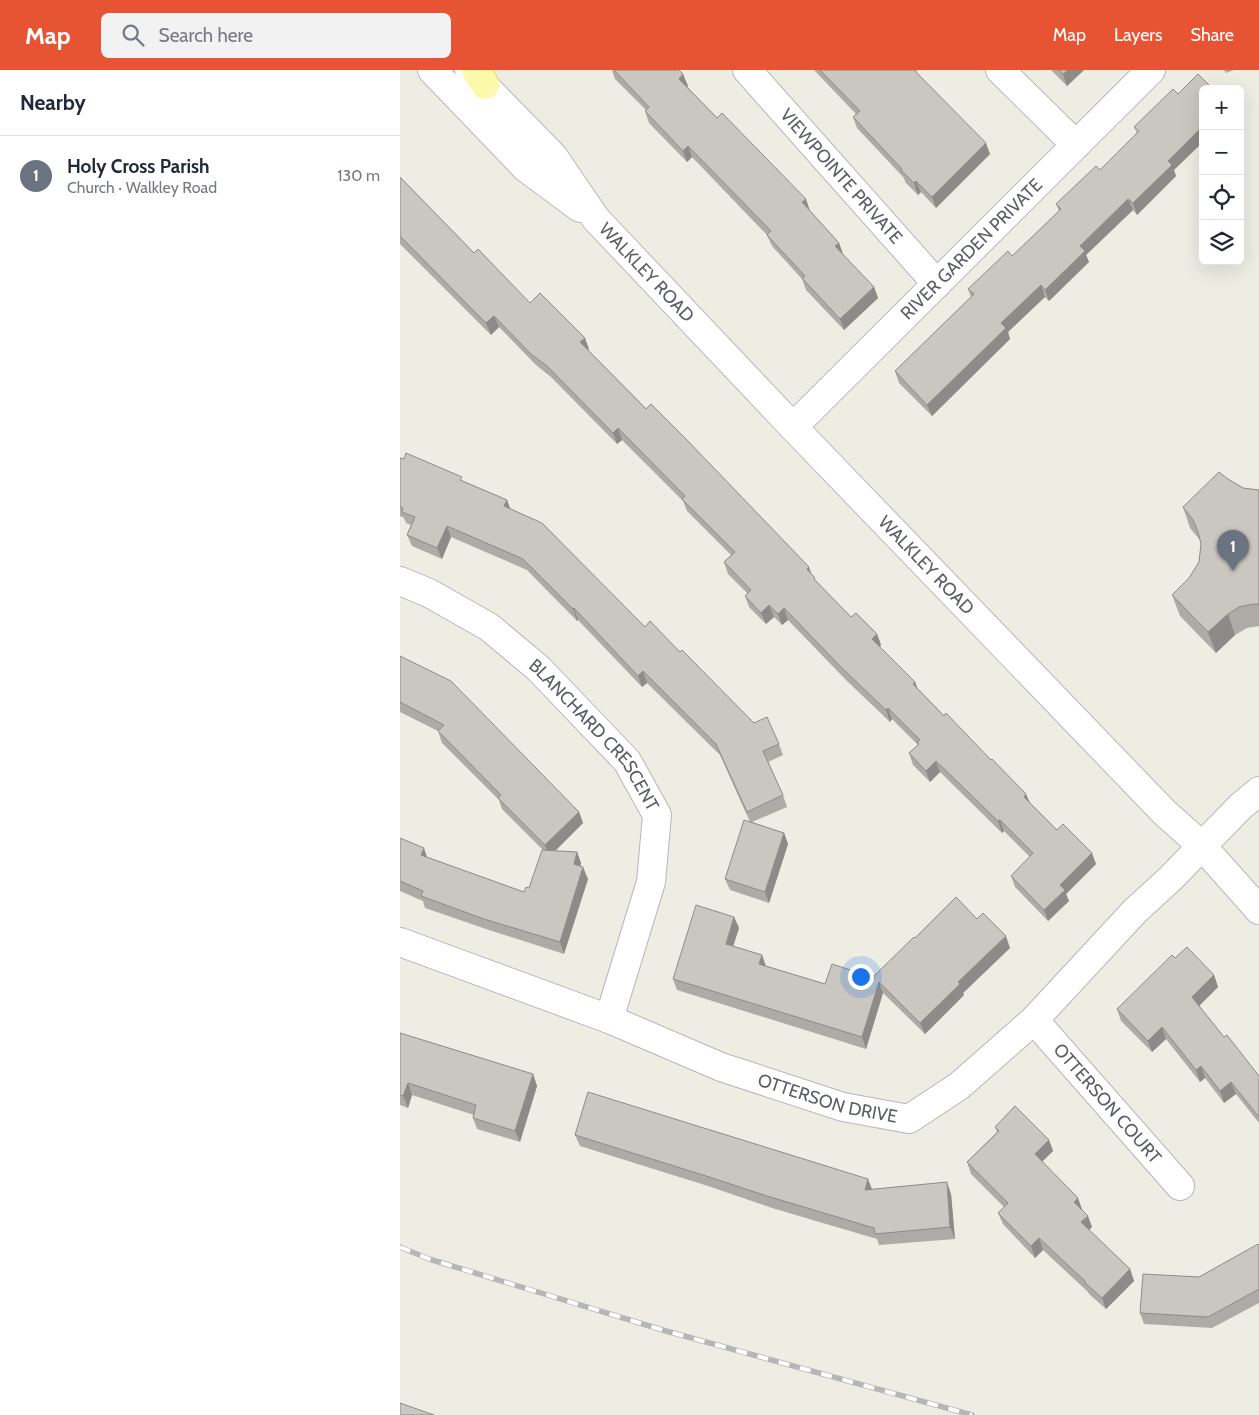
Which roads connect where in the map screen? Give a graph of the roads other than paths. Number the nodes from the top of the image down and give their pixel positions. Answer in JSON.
{"nodes":[{"id":1,"x":432,"y":70,"type":"edge"},
{"id":2,"x":747,"y":70,"type":"edge"},
{"id":3,"x":1000,"y":70,"type":"edge"},
{"id":4,"x":1151,"y":70,"type":"edge"},
{"id":5,"x":477,"y":75,"type":"edge"},
{"id":6,"x":1076,"y":145,"type":"junction"},
{"id":7,"x":596,"y":220,"type":"junction"},
{"id":8,"x":937,"y":284,"type":"junction"},
{"id":9,"x":793,"y":427,"type":"junction"},
{"id":10,"x":400,"y":581,"type":"edge"},
{"id":11,"x":1259,"y":791,"type":"edge"},
{"id":12,"x":1202,"y":846,"type":"junction"},
{"id":13,"x":1259,"y":910,"type":"edge"},
{"id":14,"x":400,"y":942,"type":"edge"},
{"id":15,"x":609,"y":1019,"type":"junction"},
{"id":16,"x":1034,"y":1020,"type":"junction"},
{"id":17,"x":1180,"y":1186,"type":"dead end"}],
"edges":[{"from":1,"to":7,"type":"street","name":"WALKLEY ROAD"},
{"from":2,"to":8,"type":"street","name":"VIEWPOINTE PRIVATE"},
{"from":3,"to":6,"type":"street"},
{"from":4,"to":6,"type":"street","name":"RIVER GARDEN PRIVATE"},
{"from":5,"to":7,"type":"street","name":"WALKLEY ROAD"},
{"from":6,"to":8,"type":"street","name":"RIVER GARDEN PRIVATE"},
{"from":7,"to":9,"type":"street","name":"WALKLEY ROAD"},
{"from":8,"to":9,"type":"street","name":"RIVER GARDEN PRIVATE"},
{"from":9,"to":12,"type":"street","name":"WALKLEY ROAD"},
{"from":10,"to":15,"type":"street","name":"BLANCHARD CRESCENT"},
{"from":11,"to":12,"type":"street","name":"OTTERSON DRIVE"},
{"from":12,"to":13,"type":"street","name":"WALKLEY ROAD"},
{"from":12,"to":16,"type":"street","name":"OTTERSON DRIVE"},
{"from":14,"to":15,"type":"street","name":"OTTERSON DRIVE"},
{"from":15,"to":16,"type":"street","name":"OTTERSON DRIVE"},
{"from":16,"to":17,"type":"street","name":"OTTERSON COURT"}]}
